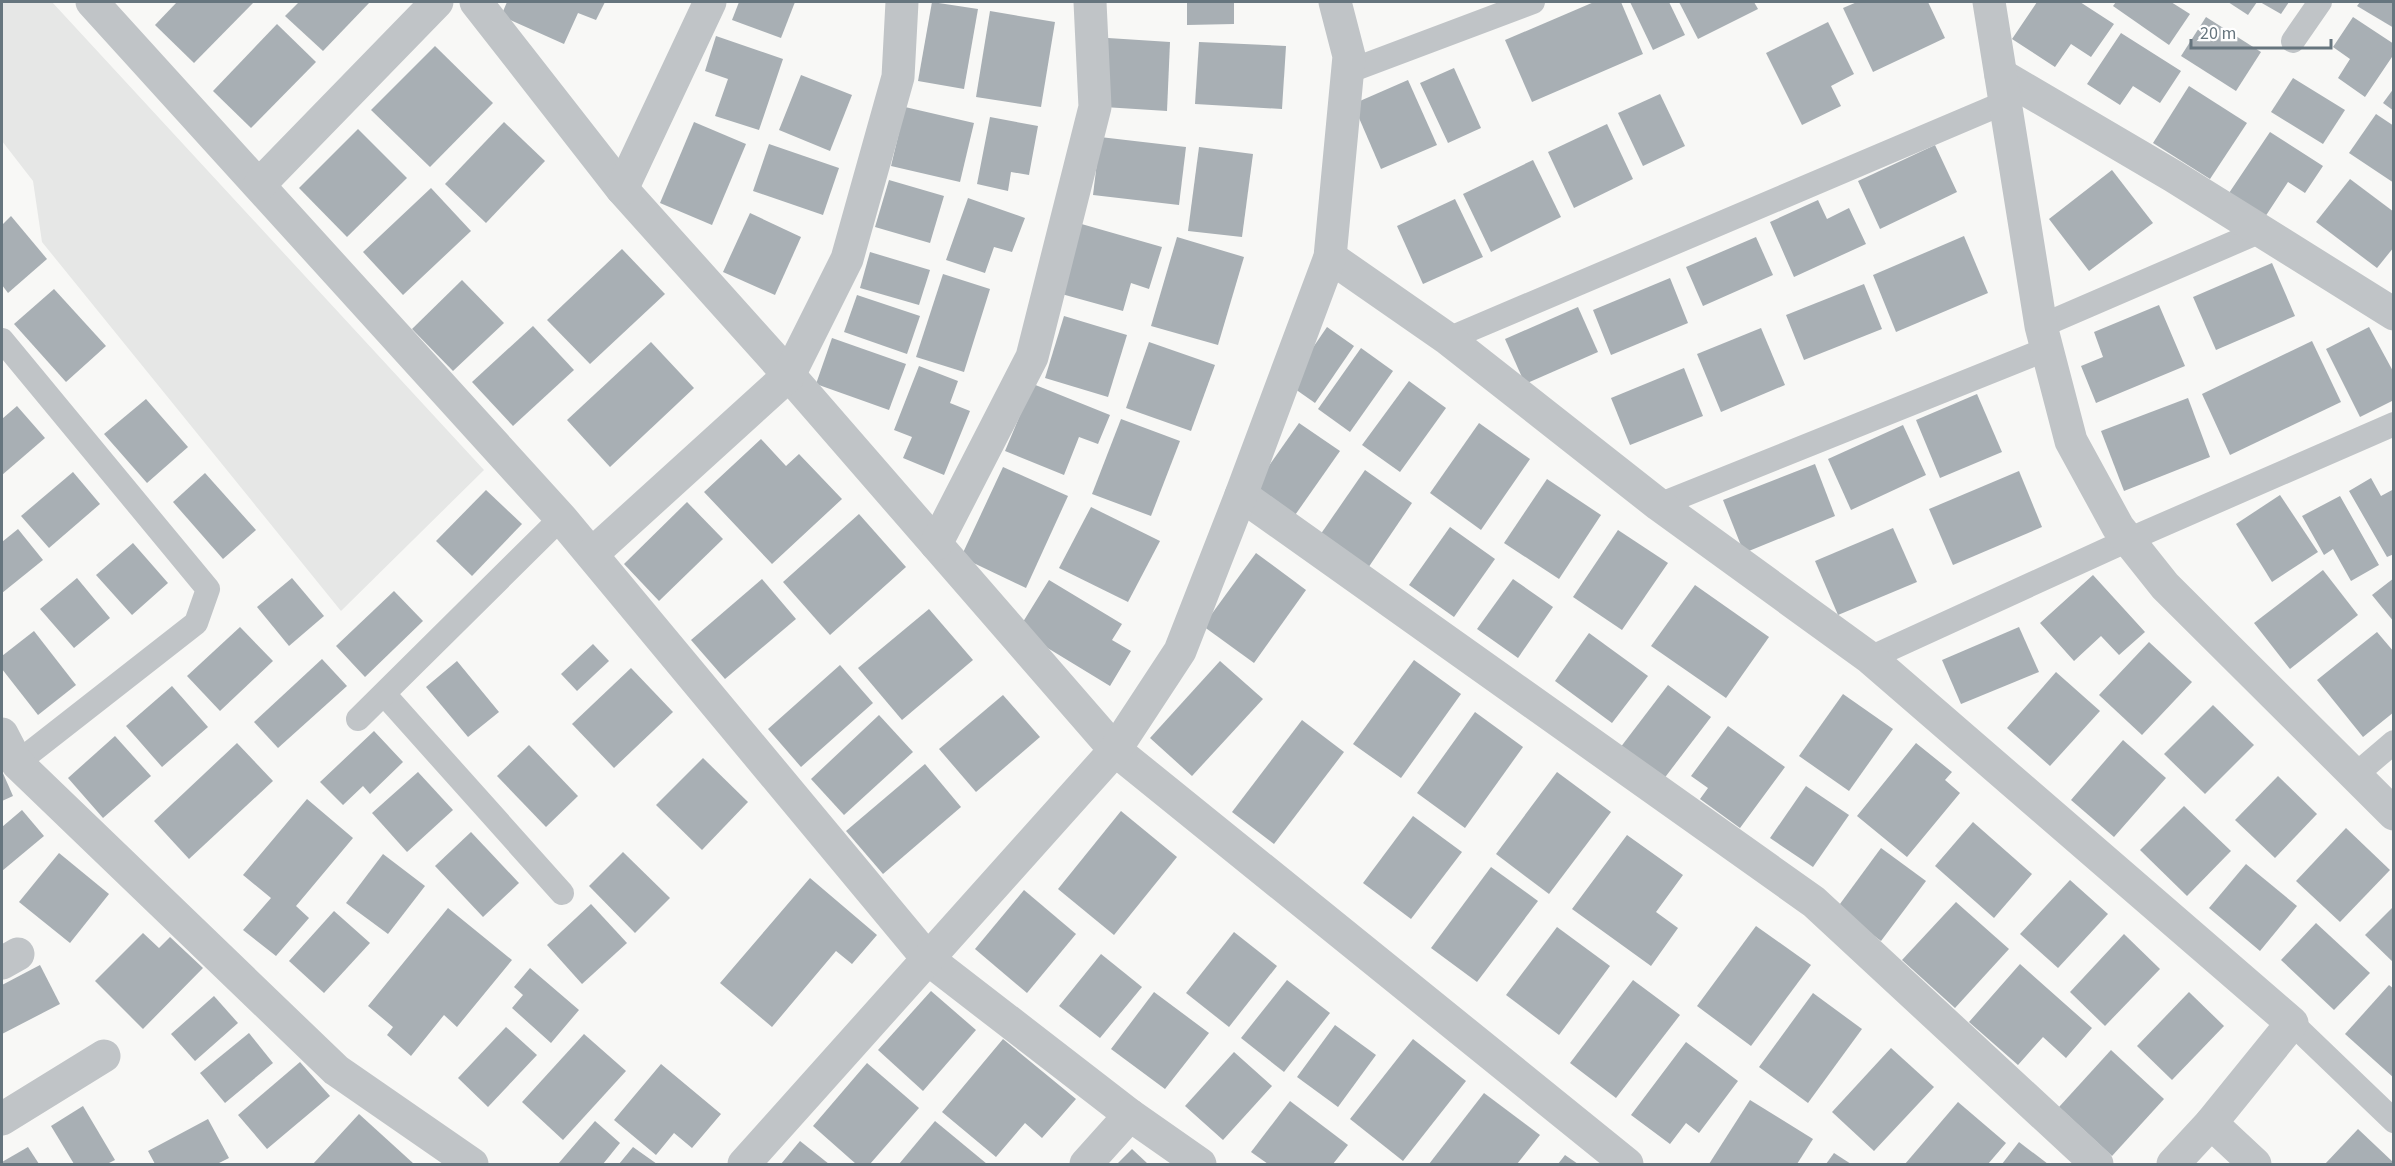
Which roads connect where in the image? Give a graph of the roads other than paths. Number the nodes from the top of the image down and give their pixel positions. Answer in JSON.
{"nodes":[{"id":1,"x":92,"y":2,"type":"edge"},
{"id":2,"x":437,"y":2,"type":"edge"},
{"id":3,"x":477,"y":2,"type":"edge"},
{"id":4,"x":710,"y":2,"type":"edge"},
{"id":5,"x":902,"y":2,"type":"edge"},
{"id":6,"x":1090,"y":2,"type":"edge"},
{"id":7,"x":1335,"y":2,"type":"edge"},
{"id":8,"x":1533,"y":2,"type":"edge"},
{"id":9,"x":1989,"y":2,"type":"edge"},
{"id":10,"x":2320,"y":2,"type":"edge"},
{"id":11,"x":2293,"y":41,"type":"dead end"},
{"id":12,"x":1347,"y":72,"type":"junction"},
{"id":13,"x":2003,"y":89,"type":"junction"},
{"id":14,"x":259,"y":185,"type":"junction"},
{"id":15,"x":622,"y":189,"type":"junction"},
{"id":16,"x":2261,"y":231,"type":"junction"},
{"id":17,"x":1330,"y":257,"type":"junction"},
{"id":18,"x":2394,"y":314,"type":"edge"},
{"id":19,"x":2044,"y":337,"type":"junction"},
{"id":20,"x":1448,"y":339,"type":"junction"},
{"id":21,"x":2,"y":340,"type":"edge"},
{"id":22,"x":789,"y":375,"type":"junction"},
{"id":23,"x":2394,"y":424,"type":"edge"},
{"id":24,"x":1241,"y":495,"type":"junction"},
{"id":25,"x":1659,"y":505,"type":"junction"},
{"id":26,"x":561,"y":518,"type":"junction"},
{"id":27,"x":2128,"y":540,"type":"junction"},
{"id":28,"x":936,"y":544,"type":"junction"},
{"id":29,"x":592,"y":554,"type":"junction"},
{"id":30,"x":1870,"y":658,"type":"junction"},
{"id":31,"x":384,"y":694,"type":"junction"},
{"id":32,"x":358,"y":719,"type":"dead end"},
{"id":33,"x":2,"y":734,"type":"edge"},
{"id":34,"x":2394,"y":742,"type":"edge"},
{"id":35,"x":1115,"y":750,"type":"junction"},
{"id":36,"x":17,"y":762,"type":"junction"},
{"id":37,"x":2354,"y":776,"type":"junction"},
{"id":38,"x":2394,"y":814,"type":"edge"},
{"id":39,"x":562,"y":892,"type":"dead end"},
{"id":40,"x":928,"y":959,"type":"junction"},
{"id":41,"x":2292,"y":1023,"type":"junction"},
{"id":42,"x":104,"y":1056,"type":"dead end"},
{"id":43,"x":1130,"y":1114,"type":"junction"},
{"id":44,"x":2,"y":1119,"type":"edge"},
{"id":45,"x":2394,"y":1121,"type":"edge"},
{"id":46,"x":2211,"y":1123,"type":"junction"},
{"id":47,"x":472,"y":1164,"type":"edge"},
{"id":48,"x":744,"y":1164,"type":"edge"},
{"id":49,"x":1086,"y":1164,"type":"edge"},
{"id":50,"x":1200,"y":1164,"type":"edge"},
{"id":51,"x":1628,"y":1164,"type":"edge"},
{"id":52,"x":2097,"y":1164,"type":"edge"},
{"id":53,"x":2173,"y":1164,"type":"edge"},
{"id":54,"x":2255,"y":1164,"type":"edge"}],
"edges":[{"from":1,"to":14,"type":"street"},
{"from":2,"to":14,"type":"street"},
{"from":3,"to":15,"type":"street"},
{"from":4,"to":15,"type":"street"},
{"from":5,"to":22,"type":"street"},
{"from":6,"to":28,"type":"street"},
{"from":7,"to":12,"type":"street"},
{"from":8,"to":12,"type":"lane"},
{"from":9,"to":13,"type":"street"},
{"from":10,"to":11,"type":"lane"},
{"from":12,"to":17,"type":"street"},
{"from":13,"to":16,"type":"street"},
{"from":13,"to":19,"type":"street"},
{"from":13,"to":20,"type":"lane"},
{"from":14,"to":26,"type":"street"},
{"from":15,"to":22,"type":"street"},
{"from":16,"to":18,"type":"street"},
{"from":16,"to":19,"type":"lane"},
{"from":17,"to":20,"type":"street"},
{"from":17,"to":24,"type":"street"},
{"from":19,"to":25,"type":"lane"},
{"from":19,"to":27,"type":"street"},
{"from":20,"to":25,"type":"street"},
{"from":21,"to":36,"type":"lane"},
{"from":22,"to":28,"type":"street"},
{"from":22,"to":29,"type":"street"},
{"from":23,"to":27,"type":"lane"},
{"from":24,"to":35,"type":"street"},
{"from":24,"to":52,"type":"street"},
{"from":25,"to":30,"type":"street"},
{"from":26,"to":29,"type":"street"},
{"from":26,"to":31,"type":"lane"},
{"from":27,"to":30,"type":"lane"},
{"from":27,"to":37,"type":"street"},
{"from":28,"to":35,"type":"street"},
{"from":29,"to":40,"type":"street"},
{"from":30,"to":41,"type":"street"},
{"from":31,"to":32,"type":"lane"},
{"from":31,"to":39,"type":"lane"},
{"from":33,"to":36,"type":"street"},
{"from":34,"to":37,"type":"lane"},
{"from":35,"to":40,"type":"street"},
{"from":35,"to":51,"type":"street"},
{"from":36,"to":47,"type":"street"},
{"from":37,"to":38,"type":"street"},
{"from":40,"to":43,"type":"street"},
{"from":40,"to":48,"type":"street"},
{"from":41,"to":45,"type":"lane"},
{"from":41,"to":46,"type":"street"},
{"from":42,"to":44,"type":"street"},
{"from":43,"to":49,"type":"street"},
{"from":43,"to":50,"type":"street"},
{"from":46,"to":53,"type":"street"},
{"from":46,"to":54,"type":"street"}]}
